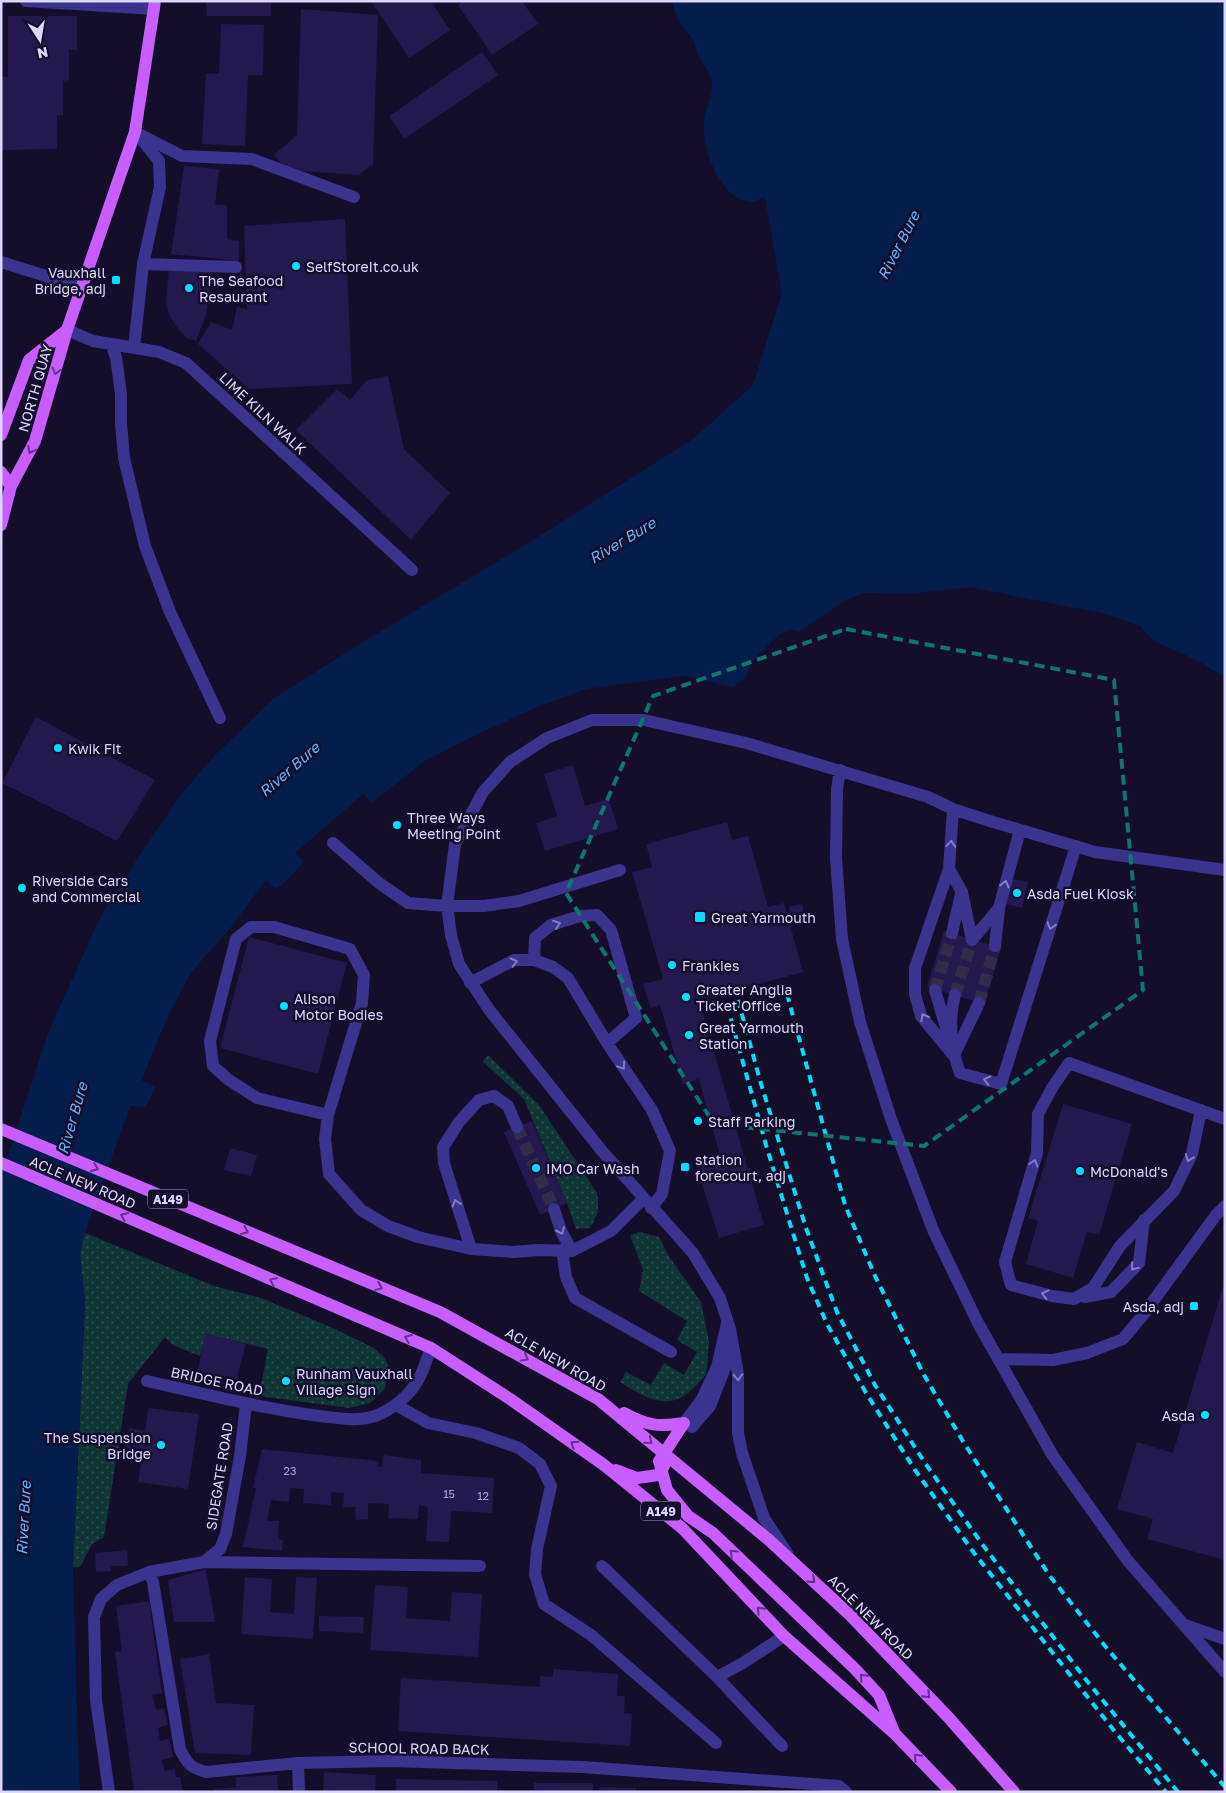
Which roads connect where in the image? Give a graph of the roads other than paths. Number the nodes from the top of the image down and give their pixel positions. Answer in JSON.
{"nodes":[{"id":1,"x":26,"y":1,"type":"edge"},
{"id":2,"x":155,"y":5,"type":"edge"},
{"id":3,"x":135,"y":132,"type":"junction"},
{"id":4,"x":354,"y":197,"type":"dead end"},
{"id":5,"x":1,"y":262,"type":"edge"},
{"id":6,"x":143,"y":264,"type":"junction"},
{"id":7,"x":236,"y":267,"type":"dead end"},
{"id":8,"x":81,"y":286,"type":"junction"},
{"id":9,"x":67,"y":330,"type":"junction"},
{"id":10,"x":111,"y":344,"type":"junction"},
{"id":11,"x":134,"y":348,"type":"junction"},
{"id":12,"x":1,"y":435,"type":"edge"},
{"id":13,"x":1,"y":472,"type":"edge"},
{"id":14,"x":6,"y":485,"type":"edge"},
{"id":15,"x":1,"y":525,"type":"edge"},
{"id":16,"x":412,"y":570,"type":"dead end"},
{"id":17,"x":220,"y":718,"type":"dead end"},
{"id":18,"x":840,"y":770,"type":"junction"},
{"id":19,"x":953,"y":809,"type":"junction"},
{"id":20,"x":1020,"y":830,"type":"junction"},
{"id":21,"x":333,"y":843,"type":"dead end"},
{"id":22,"x":1076,"y":846,"type":"junction"},
{"id":23,"x":949,"y":869,"type":"junction"},
{"id":24,"x":620,"y":870,"type":"dead end"},
{"id":25,"x":1225,"y":870,"type":"edge"},
{"id":26,"x":962,"y":892,"type":"junction"},
{"id":27,"x":447,"y":906,"type":"junction"},
{"id":28,"x":999,"y":908,"type":"junction"},
{"id":29,"x":952,"y":933,"type":"tunnel mouth"},
{"id":30,"x":995,"y":946,"type":"tunnel mouth"},
{"id":31,"x":534,"y":960,"type":"junction"},
{"id":32,"x":470,"y":983,"type":"junction"},
{"id":33,"x":935,"y":990,"type":"tunnel mouth"},
{"id":34,"x":955,"y":995,"type":"tunnel mouth"},
{"id":35,"x":979,"y":1003,"type":"tunnel mouth"},
{"id":36,"x":606,"y":1043,"type":"junction"},
{"id":37,"x":954,"y":1055,"type":"junction"},
{"id":38,"x":1201,"y":1110,"type":"junction"},
{"id":39,"x":328,"y":1115,"type":"junction"},
{"id":40,"x":1225,"y":1119,"type":"edge"},
{"id":41,"x":517,"y":1127,"type":"tunnel mouth"},
{"id":42,"x":1,"y":1129,"type":"edge"},
{"id":43,"x":1,"y":1163,"type":"edge"},
{"id":44,"x":647,"y":1203,"type":"junction"},
{"id":45,"x":1225,"y":1206,"type":"edge"},
{"id":46,"x":554,"y":1209,"type":"tunnel mouth"},
{"id":47,"x":1144,"y":1220,"type":"junction"},
{"id":48,"x":471,"y":1249,"type":"junction"},
{"id":49,"x":567,"y":1250,"type":"junction"},
{"id":50,"x":1074,"y":1299,"type":"junction"},
{"id":51,"x":729,"y":1325,"type":"junction"},
{"id":52,"x":431,"y":1348,"type":"junction"},
{"id":53,"x":671,"y":1352,"type":"dead end"},
{"id":54,"x":998,"y":1359,"type":"junction"},
{"id":55,"x":147,"y":1382,"type":"dead end"},
{"id":56,"x":598,"y":1399,"type":"junction"},
{"id":57,"x":246,"y":1404,"type":"junction"},
{"id":58,"x":396,"y":1405,"type":"junction"},
{"id":59,"x":688,"y":1425,"type":"junction"},
{"id":60,"x":667,"y":1456,"type":"junction"},
{"id":61,"x":604,"y":1465,"type":"junction"},
{"id":62,"x":662,"y":1470,"type":"junction"},
{"id":63,"x":204,"y":1562,"type":"junction"},
{"id":64,"x":793,"y":1563,"type":"junction"},
{"id":65,"x":480,"y":1566,"type":"dead end"},
{"id":66,"x":602,"y":1566,"type":"dead end"},
{"id":67,"x":149,"y":1572,"type":"junction"},
{"id":68,"x":1182,"y":1624,"type":"junction"},
{"id":69,"x":784,"y":1636,"type":"junction"},
{"id":70,"x":1225,"y":1639,"type":"edge"},
{"id":71,"x":1225,"y":1672,"type":"edge"},
{"id":72,"x":717,"y":1677,"type":"junction"},
{"id":73,"x":895,"y":1734,"type":"junction"},
{"id":74,"x":716,"y":1743,"type":"dead end"},
{"id":75,"x":782,"y":1746,"type":"dead end"},
{"id":76,"x":298,"y":1763,"type":"junction"},
{"id":77,"x":841,"y":1790,"type":"edge"},
{"id":78,"x":109,"y":1792,"type":"edge"},
{"id":79,"x":299,"y":1792,"type":"edge"},
{"id":80,"x":951,"y":1792,"type":"edge"},
{"id":81,"x":1014,"y":1792,"type":"edge"}],
"edges":[{"from":1,"to":2,"type":"street"},
{"from":2,"to":3,"type":"main road"},
{"from":3,"to":4,"type":"street"},
{"from":3,"to":6,"type":"street"},
{"from":3,"to":8,"type":"main road"},
{"from":5,"to":8,"type":"street"},
{"from":6,"to":7,"type":"street"},
{"from":6,"to":11,"type":"street"},
{"from":8,"to":9,"type":"main road"},
{"from":9,"to":10,"type":"street","name":"LIME KILN WALK"},
{"from":9,"to":12,"type":"main road","name":"NORTH QUAY"},
{"from":9,"to":14,"type":"main road","name":"NORTH QUAY","one_way":true},
{"from":10,"to":11,"type":"street","name":"LIME KILN WALK"},
{"from":10,"to":17,"type":"street"},
{"from":11,"to":16,"type":"street","name":"LIME KILN WALK"},
{"from":13,"to":14,"type":"main road"},
{"from":14,"to":15,"type":"main road","name":"NORTH QUAY"},
{"from":18,"to":19,"type":"street"},
{"from":18,"to":27,"type":"street"},
{"from":18,"to":54,"type":"street"},
{"from":19,"to":20,"type":"street"},
{"from":23,"to":19,"type":"street","one_way":true},
{"from":20,"to":22,"type":"street"},
{"from":28,"to":20,"type":"street","one_way":true},
{"from":21,"to":27,"type":"street"},
{"from":22,"to":25,"type":"street"},
{"from":22,"to":37,"type":"street","one_way":true},
{"from":23,"to":26,"type":"street"},
{"from":37,"to":23,"type":"street","one_way":true},
{"from":24,"to":27,"type":"street"},
{"from":26,"to":28,"type":"street"},
{"from":26,"to":29,"type":"street"},
{"from":27,"to":32,"type":"street"},
{"from":28,"to":30,"type":"street"},
{"from":32,"to":31,"type":"street","one_way":true},
{"from":31,"to":36,"type":"street"},
{"from":31,"to":36,"type":"street","one_way":true},
{"from":32,"to":44,"type":"street"},
{"from":33,"to":37,"type":"street"},
{"from":34,"to":37,"type":"street"},
{"from":35,"to":37,"type":"street"},
{"from":36,"to":44,"type":"street","one_way":true},
{"from":38,"to":40,"type":"street"},
{"from":38,"to":47,"type":"street","one_way":true},
{"from":50,"to":38,"type":"street","one_way":true},
{"from":39,"to":39,"type":"street"},
{"from":39,"to":48,"type":"street"},
{"from":48,"to":41,"type":"street","one_way":true},
{"from":42,"to":56,"type":"main road","name":"ACLE NEW ROAD","number":"A149","one_way":true},
{"from":52,"to":43,"type":"main road","name":"ACLE NEW ROAD","number":"A149","one_way":true},
{"from":44,"to":49,"type":"street"},
{"from":44,"to":51,"type":"street"},
{"from":45,"to":54,"type":"street"},
{"from":46,"to":49,"type":"street","one_way":true},
{"from":47,"to":50,"type":"street"},
{"from":47,"to":50,"type":"street","one_way":true},
{"from":48,"to":49,"type":"street"},
{"from":49,"to":53,"type":"street"},
{"from":51,"to":59,"type":"street"},
{"from":51,"to":64,"type":"street","one_way":true},
{"from":52,"to":58,"type":"street","name":"BRIDGE ROAD"},
{"from":61,"to":52,"type":"main road","name":"ACLE NEW ROAD","number":"A149","one_way":true},
{"from":54,"to":68,"type":"street"},
{"from":55,"to":57,"type":"street","name":"BRIDGE ROAD"},
{"from":56,"to":59,"type":"main road","number":"A149"},
{"from":56,"to":60,"type":"main road","name":"ACLE NEW ROAD","number":"A149","one_way":true},
{"from":57,"to":58,"type":"street","name":"BRIDGE ROAD"},
{"from":57,"to":63,"type":"street","name":"SIDEGATE ROAD"},
{"from":58,"to":74,"type":"street"},
{"from":59,"to":60,"type":"main road","number":"A149"},
{"from":60,"to":62,"type":"main road","number":"A149"},
{"from":60,"to":64,"type":"main road","name":"ACLE NEW ROAD","number":"A149"},
{"from":61,"to":62,"type":"main road","number":"A149"},
{"from":69,"to":61,"type":"main road","name":"ACLE NEW ROAD","number":"A149","one_way":true},
{"from":73,"to":62,"type":"main road","number":"A149","one_way":true},
{"from":63,"to":65,"type":"street"},
{"from":63,"to":67,"type":"street"},
{"from":64,"to":81,"type":"main road","name":"ACLE NEW ROAD","number":"A149","one_way":true},
{"from":66,"to":72,"type":"street"},
{"from":67,"to":76,"type":"street","name":"SCHOOL ROAD BACK"},
{"from":67,"to":78,"type":"street"},
{"from":68,"to":70,"type":"street"},
{"from":68,"to":71,"type":"street"},
{"from":69,"to":72,"type":"street"},
{"from":69,"to":73,"type":"main road","name":"ACLE NEW ROAD","number":"A149"},
{"from":72,"to":75,"type":"street"},
{"from":80,"to":73,"type":"main road","name":"ACLE NEW ROAD","number":"A149","one_way":true},
{"from":76,"to":77,"type":"street","name":"SCHOOL ROAD BACK"},
{"from":76,"to":79,"type":"street"}]}
